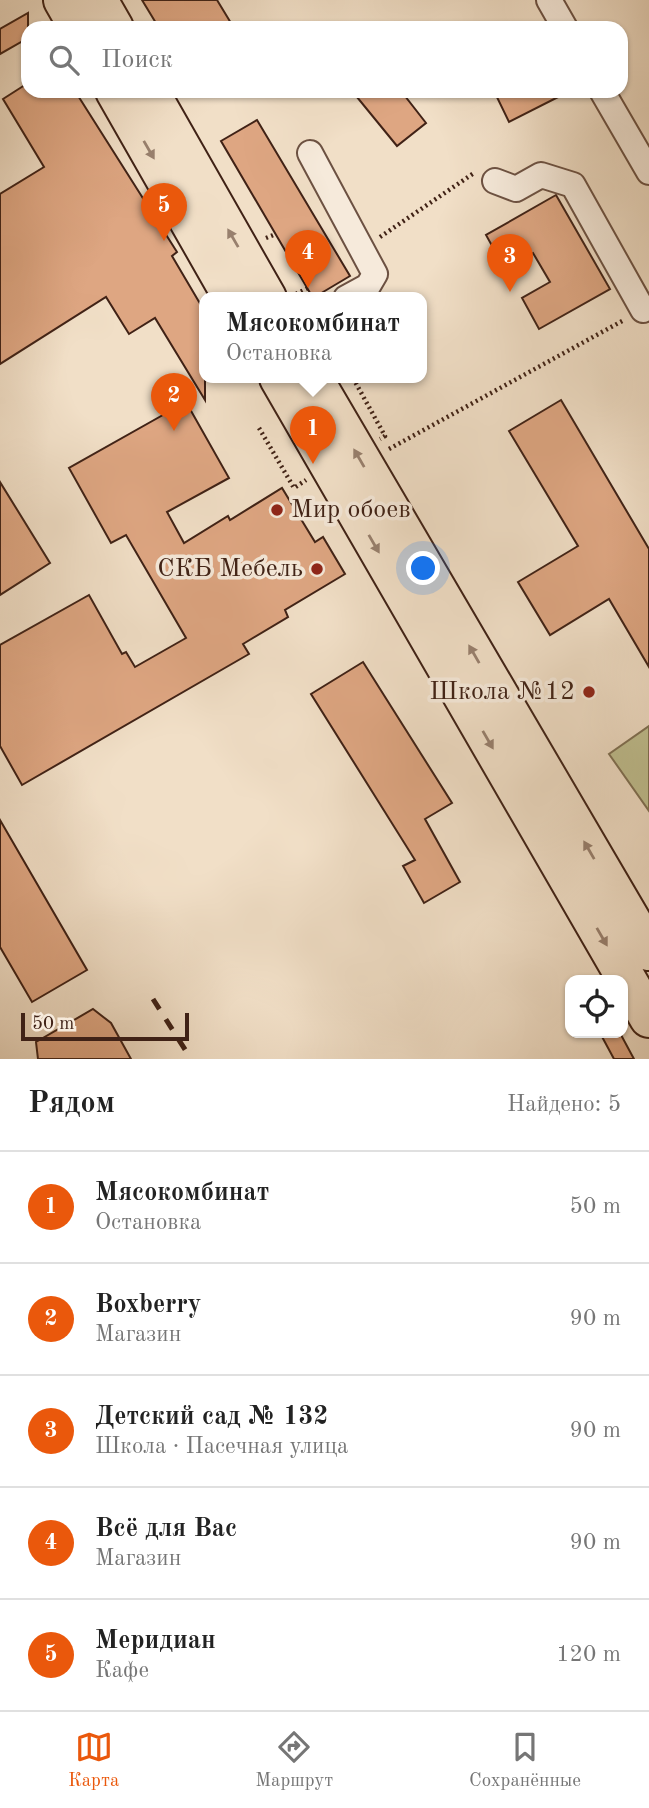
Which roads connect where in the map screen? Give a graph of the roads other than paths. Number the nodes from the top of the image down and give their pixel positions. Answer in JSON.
{"nodes":[{"id":1,"x":63,"y":0,"type":"edge"},
{"id":2,"x":97,"y":0,"type":"edge"},
{"id":3,"x":549,"y":0,"type":"edge"},
{"id":4,"x":75,"y":21,"type":"edge"},
{"id":5,"x":110,"y":21,"type":"edge"},
{"id":6,"x":561,"y":21,"type":"edge"},
{"id":7,"x":119,"y":98,"type":"edge"},
{"id":8,"x":153,"y":98,"type":"edge"},
{"id":9,"x":606,"y":98,"type":"edge"},
{"id":10,"x":310,"y":153,"type":"dead end"},
{"id":11,"x":649,"y":172,"type":"edge"},
{"id":12,"x":489,"y":174,"type":"road end"},
{"id":13,"x":230,"y":292,"type":"edge"},
{"id":14,"x":264,"y":292,"type":"edge"},
{"id":15,"x":357,"y":292,"type":"edge"},
{"id":16,"x":643,"y":310,"type":"road end"},
{"id":17,"x":282,"y":383,"type":"edge"},
{"id":18,"x":316,"y":383,"type":"edge"},
{"id":19,"x":649,"y":951,"type":"edge"},
{"id":20,"x":649,"y":1018,"type":"edge"}],
"edges":[{"from":1,"to":4,"type":"main road"},
{"from":2,"to":5,"type":"main road"},
{"from":3,"to":6,"type":"street"},
{"from":7,"to":13,"type":"main road","one_way":true},
{"from":14,"to":8,"type":"main road","one_way":true},
{"from":9,"to":11,"type":"street"},
{"from":10,"to":15,"type":"street"},
{"from":12,"to":16,"type":"street"},
{"from":17,"to":20,"type":"main road","one_way":true},
{"from":19,"to":18,"type":"main road","one_way":true}]}
